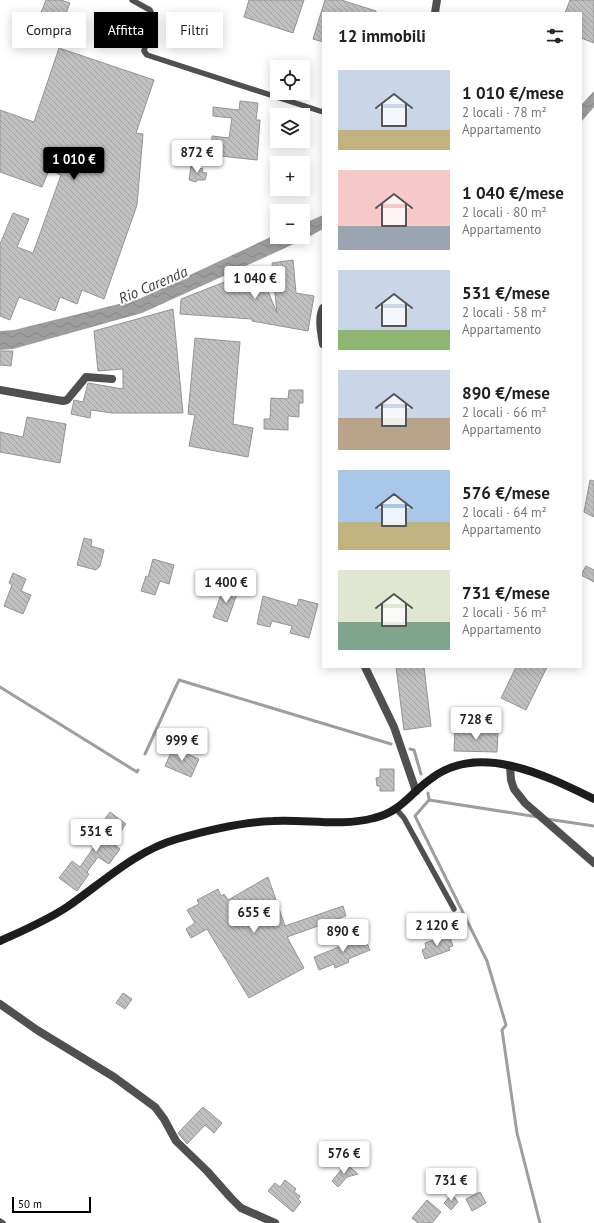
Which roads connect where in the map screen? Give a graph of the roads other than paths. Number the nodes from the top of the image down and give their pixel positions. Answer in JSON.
{"nodes":[{"id":1,"x":132,"y":0,"type":"edge"},
{"id":2,"x":437,"y":0,"type":"edge"},
{"id":3,"x":435,"y":12,"type":"edge"},
{"id":4,"x":322,"y":112,"type":"edge"},
{"id":5,"x":322,"y":310,"type":"edge"},
{"id":6,"x":322,"y":339,"type":"edge"},
{"id":7,"x":112,"y":379,"type":"dead end"},
{"id":8,"x":0,"y":390,"type":"edge"},
{"id":9,"x":365,"y":668,"type":"edge"},
{"id":10,"x":510,"y":766,"type":"junction"},
{"id":11,"x":416,"y":791,"type":"junction"},
{"id":12,"x":594,"y":799,"type":"edge"},
{"id":13,"x":396,"y":809,"type":"junction"},
{"id":14,"x":594,"y":863,"type":"edge"},
{"id":15,"x":454,"y":909,"type":"dead end"},
{"id":16,"x":0,"y":941,"type":"edge"},
{"id":17,"x":0,"y":1004,"type":"edge"},
{"id":18,"x":0,"y":1221,"type":"edge"},
{"id":19,"x":3,"y":1223,"type":"edge"},
{"id":20,"x":275,"y":1223,"type":"edge"}],
"edges":[{"from":1,"to":4,"type":"lane"},
{"from":2,"to":3,"type":"street"},
{"from":5,"to":6,"type":"street"},
{"from":7,"to":8,"type":"street"},
{"from":9,"to":11,"type":"street"},
{"from":10,"to":11,"type":"main road"},
{"from":10,"to":12,"type":"main road"},
{"from":10,"to":14,"type":"street"},
{"from":11,"to":13,"type":"main road"},
{"from":13,"to":15,"type":"lane"},
{"from":13,"to":16,"type":"main road"},
{"from":17,"to":20,"type":"street"},
{"from":18,"to":19,"type":"lane"}]}
